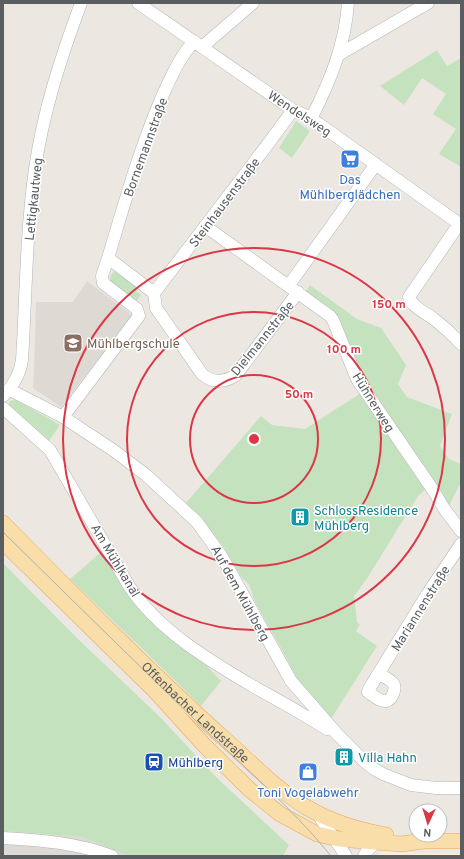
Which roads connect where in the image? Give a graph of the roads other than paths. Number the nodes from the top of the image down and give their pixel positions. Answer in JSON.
{"nodes":[{"id":1,"x":81,"y":3,"type":"edge"},
{"id":2,"x":138,"y":3,"type":"edge"},
{"id":3,"x":253,"y":3,"type":"edge"},
{"id":4,"x":348,"y":3,"type":"edge"},
{"id":5,"x":428,"y":3,"type":"edge"},
{"id":6,"x":198,"y":44,"type":"junction"},
{"id":7,"x":338,"y":55,"type":"junction"},
{"id":8,"x":293,"y":110,"type":"junction"},
{"id":9,"x":311,"y":119,"type":"junction"},
{"id":10,"x":376,"y":164,"type":"junction"},
{"id":11,"x":460,"y":225,"type":"edge"},
{"id":12,"x":205,"y":226,"type":"junction"},
{"id":13,"x":108,"y":258,"type":"junction"},
{"id":14,"x":294,"y":289,"type":"junction"},
{"id":15,"x":154,"y":293,"type":"junction"},
{"id":16,"x":461,"y":344,"type":"edge"},
{"id":17,"x":6,"y":392,"type":"edge"},
{"id":18,"x":3,"y":408,"type":"edge"},
{"id":19,"x":62,"y":417,"type":"junction"},
{"id":20,"x":3,"y":523,"type":"edge"},
{"id":21,"x":461,"y":531,"type":"edge"},
{"id":22,"x":3,"y":542,"type":"edge"},
{"id":23,"x":461,"y":544,"type":"edge"},
{"id":24,"x":379,"y":674,"type":"dead end"},
{"id":25,"x":202,"y":718,"type":"junction"},
{"id":26,"x":190,"y":728,"type":"junction"},
{"id":27,"x":338,"y":735,"type":"junction"},
{"id":28,"x":461,"y":788,"type":"edge"},
{"id":29,"x":316,"y":812,"type":"junction"},
{"id":30,"x":3,"y":838,"type":"edge"},
{"id":31,"x":333,"y":838,"type":"junction"},
{"id":32,"x":408,"y":838,"type":"edge"},
{"id":33,"x":448,"y":841,"type":"edge"},
{"id":34,"x":461,"y":841,"type":"edge"},
{"id":35,"x":375,"y":843,"type":"junction"},
{"id":36,"x":409,"y":843,"type":"edge"},
{"id":37,"x":112,"y":856,"type":"edge"},
{"id":38,"x":346,"y":856,"type":"edge"},
{"id":39,"x":364,"y":856,"type":"edge"}],
"edges":[{"from":1,"to":17,"type":"street","name":"Lettigkautweg"},
{"from":2,"to":6,"type":"street","name":"Wendelsweg"},
{"from":3,"to":6,"type":"street","name":"Bornemannstraße"},
{"from":4,"to":7,"type":"street"},
{"from":5,"to":7,"type":"street"},
{"from":6,"to":8,"type":"street","name":"Wendelsweg"},
{"from":6,"to":13,"type":"street","name":"Bornemannstraße"},
{"from":7,"to":9,"type":"street"},
{"from":8,"to":9,"type":"street","name":"Wendelsweg"},
{"from":8,"to":12,"type":"street","name":"Steinhausenstraße"},
{"from":9,"to":10,"type":"street","name":"Wendelsweg"},
{"from":10,"to":11,"type":"street","name":"Wendelsweg"},
{"from":10,"to":14,"type":"street","name":"Dielmannstraße"},
{"from":11,"to":16,"type":"street"},
{"from":12,"to":14,"type":"street","name":"Hühnerweg"},
{"from":12,"to":15,"type":"street","name":"Steinhausenstraße"},
{"from":13,"to":15,"type":"street"},
{"from":13,"to":19,"type":"street","name":"Bornemannstraße"},
{"from":14,"to":15,"type":"street","name":"Dielmannstraße"},
{"from":14,"to":21,"type":"street","name":"Hühnerweg"},
{"from":17,"to":19,"type":"street","name":"Auf dem Mühlberg"},
{"from":18,"to":27,"type":"street","name":"Am Mühlkanal"},
{"from":19,"to":27,"type":"street","name":"Auf dem Mühlberg"},
{"from":20,"to":25,"type":"main road","name":"Offenbacher Landstraße"},
{"from":22,"to":26,"type":"main road","name":"Offenbacher Landstraße"},
{"from":23,"to":24,"type":"street","name":"Mariannenstraße"},
{"from":25,"to":26,"type":"main road"},
{"from":25,"to":29,"type":"main road","name":"Offenbacher Landstraße"},
{"from":26,"to":31,"type":"main road","name":"Offenbacher Landstraße"},
{"from":27,"to":28,"type":"street","name":"Auf dem Mühlberg"},
{"from":29,"to":31,"type":"street"},
{"from":29,"to":32,"type":"main road","name":"Offenbacher Landstraße"},
{"from":30,"to":37,"type":"street"},
{"from":31,"to":35,"type":"main road","name":"Offenbacher Landstraße"},
{"from":31,"to":38,"type":"street"},
{"from":33,"to":34,"type":"main road","name":"Offenbacher Landstraße"},
{"from":35,"to":36,"type":"main road","name":"Offenbacher Landstraße"},
{"from":35,"to":39,"type":"street"}]}
